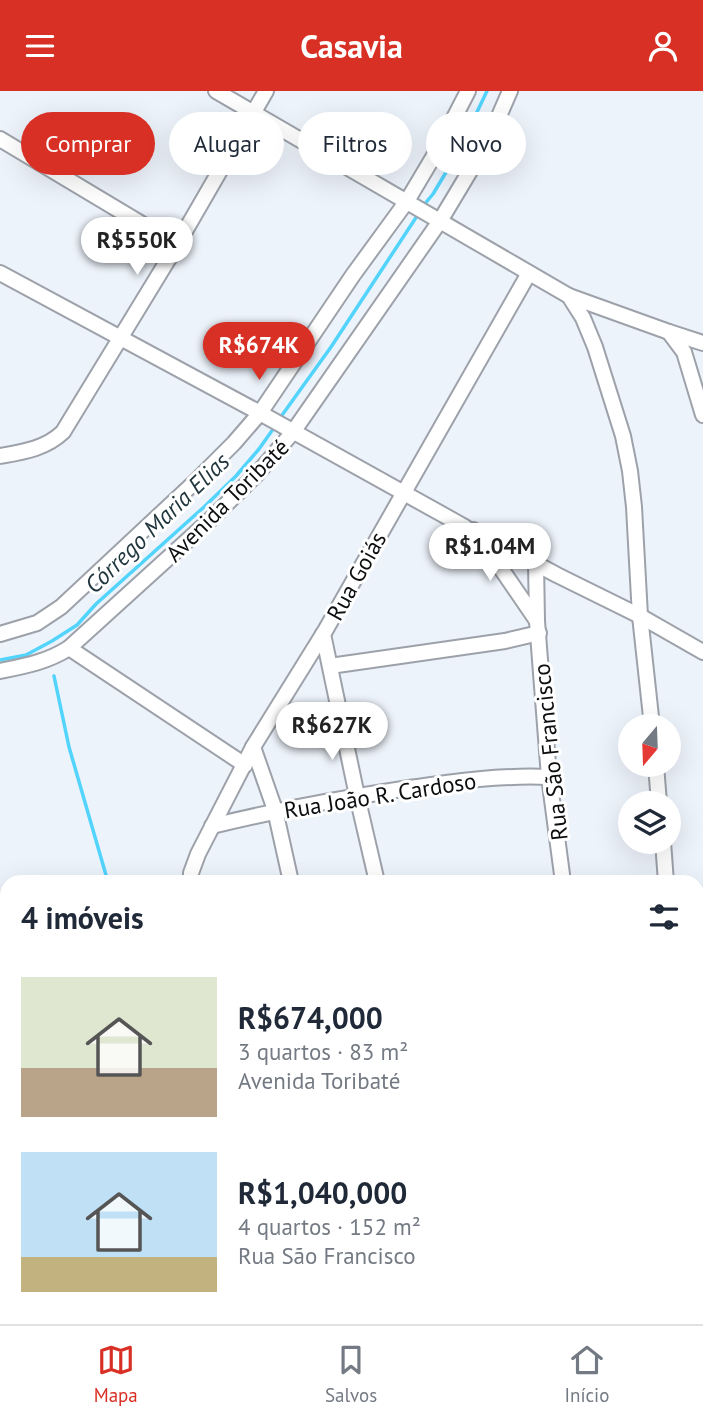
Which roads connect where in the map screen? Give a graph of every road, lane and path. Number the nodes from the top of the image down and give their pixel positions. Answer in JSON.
{"nodes":[{"id":1,"x":216,"y":91,"type":"edge"},
{"id":2,"x":266,"y":91,"type":"edge"},
{"id":3,"x":468,"y":91,"type":"edge"},
{"id":4,"x":510,"y":91,"type":"edge"},
{"id":5,"x":254,"y":112,"type":"joint"},
{"id":6,"x":284,"y":130,"type":"edge"},
{"id":7,"x":0,"y":139,"type":"edge"},
{"id":8,"x":218,"y":175,"type":"edge"},
{"id":9,"x":410,"y":203,"type":"junction"},
{"id":10,"x":437,"y":219,"type":"junction"},
{"id":11,"x":177,"y":245,"type":"junction"},
{"id":12,"x":0,"y":273,"type":"edge"},
{"id":13,"x":529,"y":273,"type":"junction"},
{"id":14,"x":569,"y":296,"type":"junction"},
{"id":15,"x":669,"y":332,"type":"junction"},
{"id":16,"x":121,"y":339,"type":"junction"},
{"id":17,"x":703,"y":342,"type":"edge"},
{"id":18,"x":264,"y":415,"type":"junction"},
{"id":19,"x":703,"y":415,"type":"edge"},
{"id":20,"x":290,"y":430,"type":"junction"},
{"id":21,"x":0,"y":456,"type":"edge"},
{"id":22,"x":403,"y":492,"type":"junction"},
{"id":23,"x":465,"y":527,"type":"junction"},
{"id":24,"x":536,"y":563,"type":"junction"},
{"id":25,"x":640,"y":616,"type":"junction"},
{"id":26,"x":538,"y":627,"type":"junction"},
{"id":27,"x":0,"y":633,"type":"edge"},
{"id":28,"x":323,"y":634,"type":"junction"},
{"id":29,"x":69,"y":648,"type":"junction"},
{"id":30,"x":703,"y":653,"type":"edge"},
{"id":31,"x":330,"y":666,"type":"junction"},
{"id":32,"x":0,"y":671,"type":"edge"},
{"id":33,"x":651,"y":714,"type":"edge"},
{"id":34,"x":253,"y":747,"type":"junction"},
{"id":35,"x":245,"y":765,"type":"junction"},
{"id":36,"x":549,"y":776,"type":"junction"},
{"id":37,"x":356,"y":796,"type":"junction"},
{"id":38,"x":275,"y":810,"type":"junction"},
{"id":39,"x":212,"y":826,"type":"junction"},
{"id":40,"x":664,"y":854,"type":"edge"},
{"id":41,"x":191,"y":875,"type":"edge"},
{"id":42,"x":289,"y":875,"type":"edge"},
{"id":43,"x":375,"y":875,"type":"edge"},
{"id":44,"x":562,"y":875,"type":"edge"},
{"id":45,"x":665,"y":875,"type":"edge"},
{"id":46,"x":0,"y":1277,"type":"edge"},
{"id":47,"x":0,"y":1283,"type":"edge"}],
"edges":[{"from":1,"to":5,"type":"street"},
{"from":2,"to":5,"type":"street"},
{"from":3,"to":9,"type":"street","name":"Avenida Toribaté"},
{"from":4,"to":10,"type":"street","name":"Avenida Toribaté"},
{"from":6,"to":9,"type":"street"},
{"from":7,"to":11,"type":"street"},
{"from":8,"to":11,"type":"street"},
{"from":9,"to":10,"type":"street"},
{"from":9,"to":18,"type":"street","name":"Avenida Toribaté"},
{"from":10,"to":13,"type":"street"},
{"from":10,"to":20,"type":"street","name":"Avenida Toribaté"},
{"from":11,"to":16,"type":"street"},
{"from":12,"to":16,"type":"street"},
{"from":13,"to":14,"type":"street"},
{"from":13,"to":22,"type":"street","name":"Rua Goiás"},
{"from":14,"to":15,"type":"street"},
{"from":14,"to":25,"type":"street"},
{"from":15,"to":17,"type":"street"},
{"from":15,"to":19,"type":"street"},
{"from":16,"to":18,"type":"street"},
{"from":16,"to":21,"type":"street"},
{"from":18,"to":20,"type":"street"},
{"from":18,"to":27,"type":"street","name":"Avenida Toribaté"},
{"from":20,"to":22,"type":"street"},
{"from":20,"to":29,"type":"street","name":"Avenida Toribaté"},
{"from":22,"to":23,"type":"street"},
{"from":22,"to":28,"type":"street","name":"Rua Goiás"},
{"from":23,"to":24,"type":"street"},
{"from":23,"to":26,"type":"street"},
{"from":24,"to":25,"type":"street"},
{"from":24,"to":26,"type":"street","name":"Rua São Francisco"},
{"from":25,"to":30,"type":"street"},
{"from":25,"to":33,"type":"street"},
{"from":26,"to":31,"type":"street"},
{"from":26,"to":36,"type":"street","name":"Rua São Francisco"},
{"from":28,"to":31,"type":"street"},
{"from":28,"to":34,"type":"street","name":"Rua Goiás"},
{"from":29,"to":32,"type":"street","name":"Avenida Toribaté"},
{"from":29,"to":35,"type":"street"},
{"from":31,"to":37,"type":"street"},
{"from":34,"to":35,"type":"street","name":"Rua Goiás"},
{"from":34,"to":38,"type":"street"},
{"from":35,"to":39,"type":"street","name":"Rua Goiás"},
{"from":36,"to":37,"type":"street","name":"Rua João R. Cardoso"},
{"from":36,"to":44,"type":"street","name":"Rua São Francisco"},
{"from":37,"to":38,"type":"street","name":"Rua João R. Cardoso"},
{"from":37,"to":43,"type":"street"},
{"from":38,"to":39,"type":"street","name":"Rua João R. Cardoso"},
{"from":38,"to":42,"type":"street"},
{"from":39,"to":41,"type":"street","name":"Rua Goiás"},
{"from":40,"to":45,"type":"street"},
{"from":46,"to":47,"type":"street"}]}
